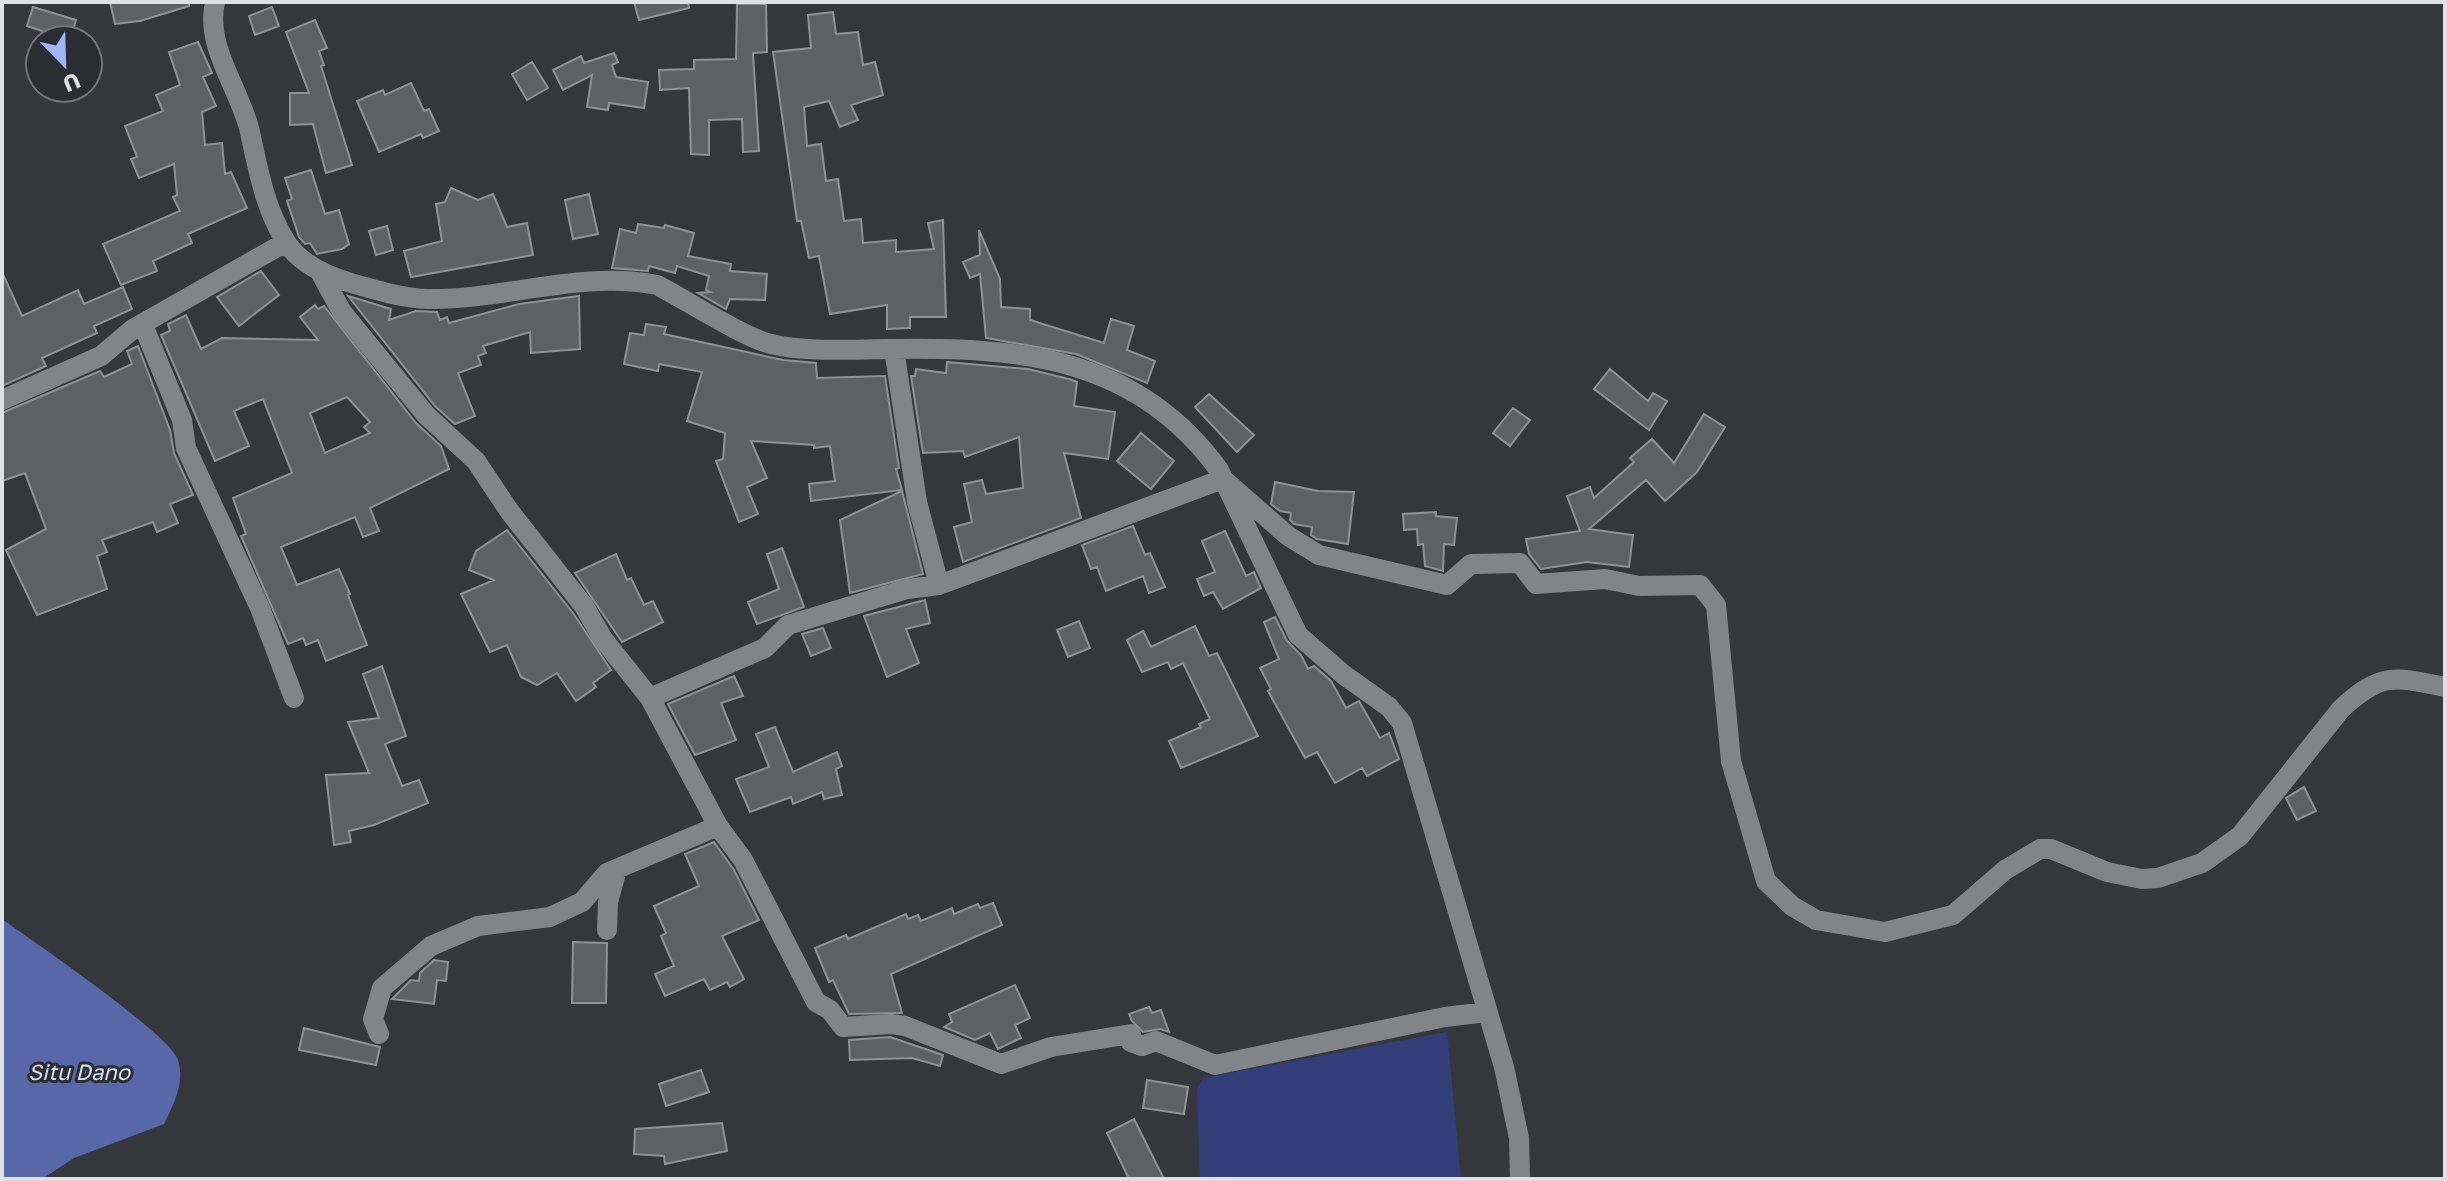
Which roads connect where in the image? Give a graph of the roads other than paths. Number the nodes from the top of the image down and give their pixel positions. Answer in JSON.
{"nodes":[{"id":1,"x":215,"y":2,"type":"edge"},
{"id":2,"x":286,"y":242,"type":"junction"},
{"id":3,"x":320,"y":272,"type":"junction"},
{"id":4,"x":143,"y":325,"type":"junction"},
{"id":5,"x":894,"y":349,"type":"junction"},
{"id":6,"x":2,"y":400,"type":"edge"},
{"id":7,"x":1223,"y":479,"type":"junction"},
{"id":8,"x":939,"y":585,"type":"junction"},
{"id":9,"x":2445,"y":687,"type":"edge"},
{"id":10,"x":294,"y":698,"type":"dead end"},
{"id":11,"x":650,"y":698,"type":"junction"},
{"id":12,"x":718,"y":826,"type":"junction"},
{"id":13,"x":617,"y":869,"type":"junction"},
{"id":14,"x":607,"y":930,"type":"dead end"},
{"id":15,"x":1486,"y":1012,"type":"junction"},
{"id":16,"x":379,"y":1034,"type":"dead end"},
{"id":17,"x":1520,"y":1179,"type":"edge"}],
"edges":[{"from":1,"to":2,"type":"street"},
{"from":2,"to":3,"type":"street"},
{"from":2,"to":4,"type":"street"},
{"from":3,"to":5,"type":"street"},
{"from":3,"to":11,"type":"street"},
{"from":4,"to":6,"type":"street"},
{"from":4,"to":10,"type":"street"},
{"from":5,"to":7,"type":"street"},
{"from":5,"to":8,"type":"street"},
{"from":7,"to":8,"type":"street"},
{"from":7,"to":9,"type":"street"},
{"from":7,"to":15,"type":"street"},
{"from":8,"to":11,"type":"street"},
{"from":11,"to":12,"type":"street"},
{"from":12,"to":13,"type":"street"},
{"from":12,"to":15,"type":"street"},
{"from":13,"to":14,"type":"street"},
{"from":13,"to":16,"type":"street"},
{"from":15,"to":17,"type":"street"}]}
